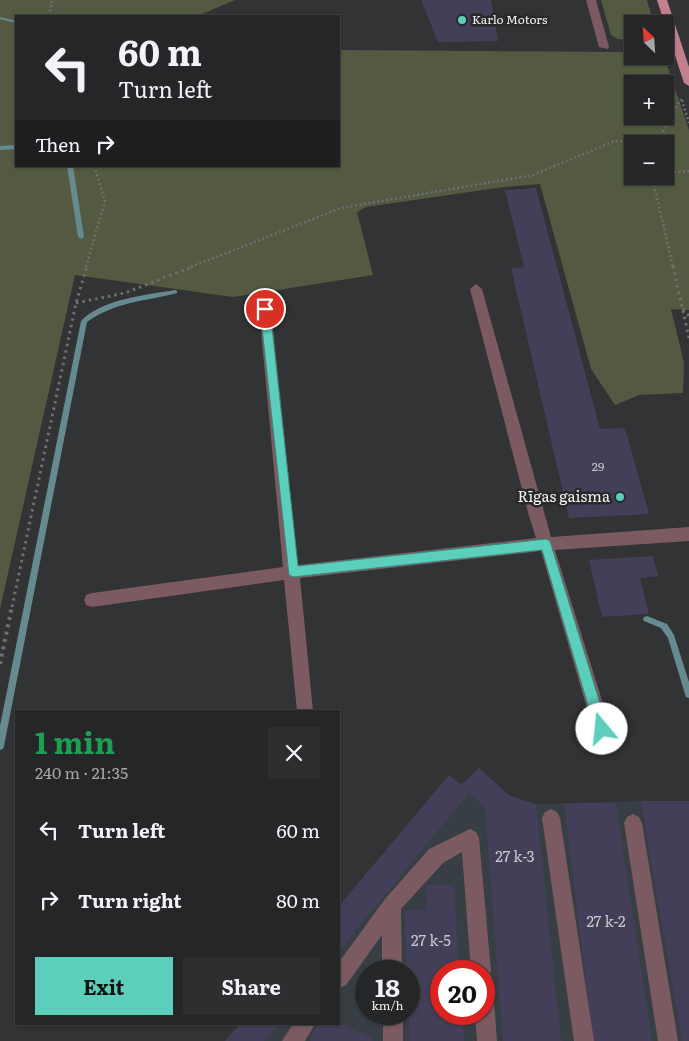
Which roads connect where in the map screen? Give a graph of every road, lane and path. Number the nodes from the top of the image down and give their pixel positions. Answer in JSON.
{"nodes":[{"id":1,"x":52,"y":0,"type":"edge"},
{"id":2,"x":591,"y":0,"type":"edge"},
{"id":3,"x":662,"y":0,"type":"edge"},
{"id":4,"x":49,"y":15,"type":"edge"},
{"id":5,"x":604,"y":47,"type":"dead end"},
{"id":6,"x":689,"y":83,"type":"edge"},
{"id":7,"x":681,"y":99,"type":"dead end"},
{"id":8,"x":94,"y":167,"type":"edge"},
{"id":9,"x":689,"y":172,"type":"edge"},
{"id":10,"x":674,"y":173,"type":"edge"},
{"id":11,"x":654,"y":185,"type":"edge"},
{"id":12,"x":476,"y":289,"type":"dead end"},
{"id":13,"x":76,"y":303,"type":"junction"},
{"id":14,"x":265,"y":309,"type":"dead end"},
{"id":15,"x":682,"y":309,"type":"junction"},
{"id":16,"x":689,"y":316,"type":"edge"},
{"id":17,"x":689,"y":338,"type":"edge"},
{"id":18,"x":689,"y":534,"type":"edge"},
{"id":19,"x":546,"y":544,"type":"junction"},
{"id":20,"x":293,"y":572,"type":"junction"},
{"id":21,"x":92,"y":600,"type":"dead end"},
{"id":22,"x":0,"y":664,"type":"edge"},
{"id":23,"x":306,"y":710,"type":"edge"},
{"id":24,"x":602,"y":729,"type":"dead end"},
{"id":25,"x":551,"y":818,"type":"dead end"},
{"id":26,"x":633,"y":823,"type":"dead end"},
{"id":27,"x":392,"y":906,"type":"junction"},
{"id":28,"x":392,"y":960,"type":"edge"},
{"id":29,"x":480,"y":960,"type":"edge"},
{"id":30,"x":340,"y":977,"type":"edge"},
{"id":31,"x":304,"y":1025,"type":"edge"},
{"id":32,"x":393,"y":1025,"type":"edge"},
{"id":33,"x":486,"y":1025,"type":"edge"},
{"id":34,"x":292,"y":1041,"type":"edge"},
{"id":35,"x":393,"y":1041,"type":"edge"},
{"id":36,"x":487,"y":1041,"type":"edge"},
{"id":37,"x":584,"y":1041,"type":"edge"},
{"id":38,"x":668,"y":1041,"type":"edge"}],
"edges":[{"from":1,"to":4,"type":"path"},
{"from":2,"to":5,"type":"lane"},
{"from":3,"to":6,"type":"main road"},
{"from":7,"to":13,"type":"path"},
{"from":8,"to":13,"type":"path"},
{"from":9,"to":10,"type":"path"},
{"from":11,"to":15,"type":"path"},
{"from":12,"to":19,"type":"lane"},
{"from":13,"to":22,"type":"path"},
{"from":14,"to":20,"type":"lane"},
{"from":15,"to":16,"type":"path"},
{"from":15,"to":17,"type":"path"},
{"from":18,"to":19,"type":"lane"},
{"from":19,"to":20,"type":"lane"},
{"from":19,"to":24,"type":"lane"},
{"from":20,"to":21,"type":"lane"},
{"from":20,"to":23,"type":"lane"},
{"from":25,"to":37,"type":"lane"},
{"from":26,"to":38,"type":"lane"},
{"from":27,"to":28,"type":"lane"},
{"from":27,"to":29,"type":"lane"},
{"from":27,"to":30,"type":"lane"},
{"from":31,"to":34,"type":"lane"},
{"from":32,"to":35,"type":"lane"},
{"from":33,"to":36,"type":"lane"}]}
